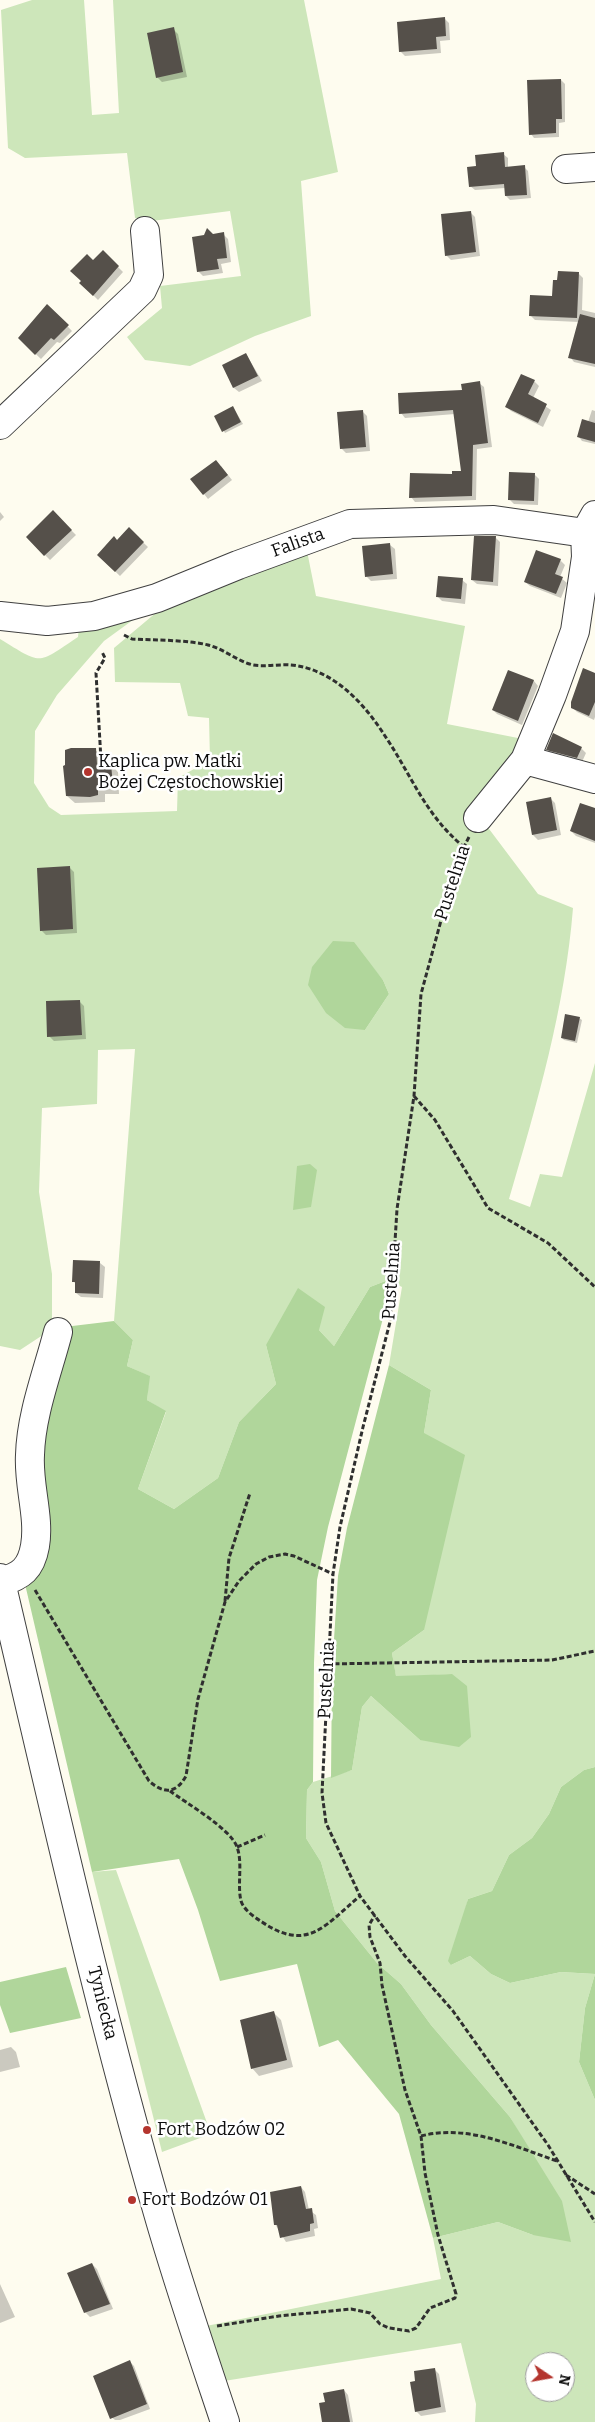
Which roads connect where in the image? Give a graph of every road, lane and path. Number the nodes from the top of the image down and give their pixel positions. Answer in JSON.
{"nodes":[{"id":1,"x":595,"y":167,"type":"edge"},
{"id":2,"x":566,"y":168,"type":"dead end"},
{"id":3,"x":145,"y":231,"type":"dead end"},
{"id":4,"x":0,"y":425,"type":"edge"},
{"id":5,"x":590,"y":541,"type":"edge"},
{"id":6,"x":0,"y":616,"type":"edge"},
{"id":7,"x":124,"y":635,"type":"dead end"},
{"id":8,"x":585,"y":638,"type":"edge"},
{"id":9,"x":102,"y":652,"type":"dead end"},
{"id":10,"x":101,"y":760,"type":"dead end"},
{"id":11,"x":525,"y":760,"type":"junction"},
{"id":12,"x":595,"y":779,"type":"edge"},
{"id":13,"x":478,"y":818,"type":"joint"},
{"id":14,"x":464,"y":848,"type":"junction"},
{"id":15,"x":414,"y":1096,"type":"junction"},
{"id":16,"x":595,"y":1287,"type":"edge"},
{"id":17,"x":58,"y":1332,"type":"dead end"},
{"id":18,"x":250,"y":1493,"type":"dead end"},
{"id":19,"x":333,"y":1574,"type":"junction"},
{"id":20,"x":7,"y":1578,"type":"edge"},
{"id":21,"x":225,"y":1602,"type":"junction"},
{"id":22,"x":595,"y":1651,"type":"edge"},
{"id":23,"x":327,"y":1664,"type":"junction"},
{"id":24,"x":170,"y":1790,"type":"junction"},
{"id":25,"x":265,"y":1835,"type":"dead end"},
{"id":26,"x":237,"y":1847,"type":"junction"},
{"id":27,"x":360,"y":1896,"type":"junction"},
{"id":28,"x":375,"y":1915,"type":"junction"},
{"id":29,"x":421,"y":2136,"type":"junction"},
{"id":30,"x":558,"y":2161,"type":"junction"},
{"id":31,"x":565,"y":2174,"type":"junction"},
{"id":32,"x":595,"y":2194,"type":"edge"},
{"id":33,"x":595,"y":2222,"type":"edge"},
{"id":34,"x":196,"y":2333,"type":"junction"},
{"id":35,"x":225,"y":2422,"type":"edge"}],
"edges":[{"from":1,"to":2,"type":"street"},
{"from":3,"to":4,"type":"street"},
{"from":5,"to":6,"type":"street","name":"Falista"},
{"from":5,"to":8,"type":"street"},
{"from":7,"to":14,"type":"path"},
{"from":8,"to":11,"type":"street"},
{"from":9,"to":10,"type":"path"},
{"from":11,"to":12,"type":"street"},
{"from":11,"to":13,"type":"street"},
{"from":13,"to":14,"type":"path","name":"Pustelnia"},
{"from":14,"to":15,"type":"path","name":"Pustelnia"},
{"from":15,"to":16,"type":"path"},
{"from":15,"to":19,"type":"path","name":"Pustelnia"},
{"from":17,"to":20,"type":"street"},
{"from":18,"to":21,"type":"path"},
{"from":19,"to":21,"type":"path"},
{"from":19,"to":23,"type":"path","name":"Pustelnia"},
{"from":20,"to":24,"type":"path"},
{"from":20,"to":34,"type":"street","name":"Tyniecka"},
{"from":21,"to":24,"type":"path"},
{"from":22,"to":23,"type":"path"},
{"from":23,"to":27,"type":"path","name":"Pustelnia"},
{"from":24,"to":26,"type":"path"},
{"from":25,"to":26,"type":"path"},
{"from":26,"to":27,"type":"path"},
{"from":27,"to":28,"type":"path","name":"Pustelnia"},
{"from":28,"to":29,"type":"path"},
{"from":28,"to":30,"type":"path","name":"Pustelnia"},
{"from":29,"to":30,"type":"path"},
{"from":29,"to":34,"type":"path"},
{"from":30,"to":31,"type":"path","name":"Pustelnia"},
{"from":31,"to":32,"type":"path"},
{"from":31,"to":33,"type":"path","name":"Pustelnia"},
{"from":34,"to":35,"type":"street","name":"Tyniecka"}]}
